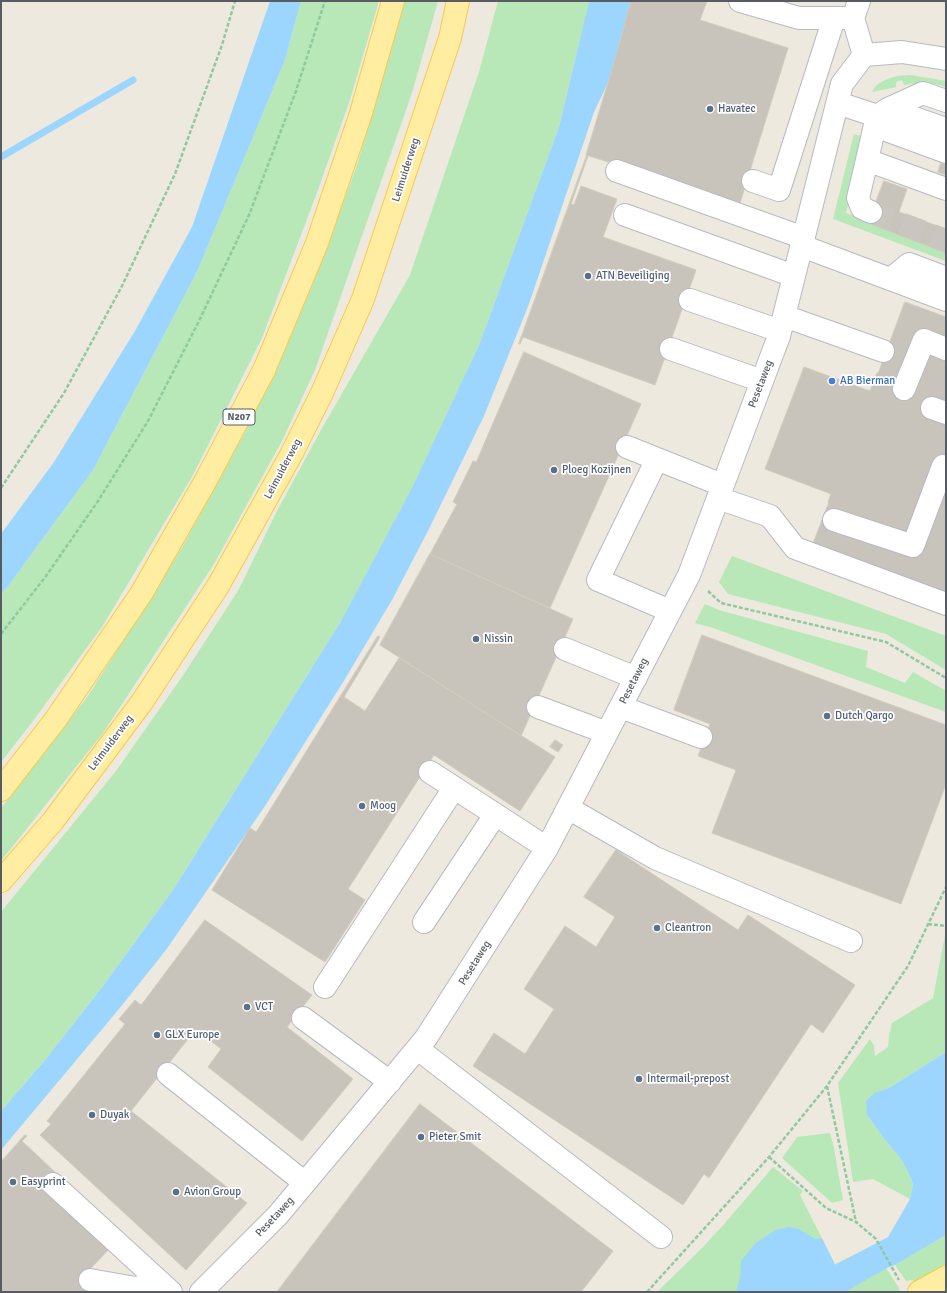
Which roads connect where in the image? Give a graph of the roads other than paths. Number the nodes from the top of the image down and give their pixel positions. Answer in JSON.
{"nodes":[{"id":1,"x":393,"y":1,"type":"edge"},
{"id":2,"x":458,"y":1,"type":"edge"},
{"id":3,"x":740,"y":1,"type":"edge"},
{"id":4,"x":849,"y":12,"type":"edge"},
{"id":5,"x":864,"y":56,"type":"junction"},
{"id":6,"x":946,"y":59,"type":"edge"},
{"id":7,"x":946,"y":101,"type":"edge"},
{"id":8,"x":838,"y":103,"type":"junction"},
{"id":9,"x":880,"y":117,"type":"junction"},
{"id":10,"x":946,"y":129,"type":"edge"},
{"id":11,"x":946,"y":152,"type":"edge"},
{"id":12,"x":867,"y":160,"type":"junction"},
{"id":13,"x":616,"y":171,"type":"dead end"},
{"id":14,"x":753,"y":182,"type":"dead end"},
{"id":15,"x":946,"y":189,"type":"edge"},
{"id":16,"x":871,"y":212,"type":"tunnel mouth"},
{"id":17,"x":624,"y":215,"type":"dead end"},
{"id":18,"x":803,"y":242,"type":"junction"},
{"id":19,"x":794,"y":276,"type":"junction"},
{"id":20,"x":946,"y":278,"type":"edge"},
{"id":21,"x":891,"y":279,"type":"junction"},
{"id":22,"x":690,"y":300,"type":"dead end"},
{"id":23,"x":946,"y":300,"type":"edge"},
{"id":24,"x":782,"y":324,"type":"junction"},
{"id":25,"x":671,"y":349,"type":"dead end"},
{"id":26,"x":946,"y":349,"type":"edge"},
{"id":27,"x":883,"y":351,"type":"dead end"},
{"id":28,"x":762,"y":381,"type":"junction"},
{"id":29,"x":904,"y":389,"type":"dead end"},
{"id":30,"x":627,"y":447,"type":"dead end"},
{"id":31,"x":657,"y":459,"type":"junction"},
{"id":32,"x":946,"y":467,"type":"edge"},
{"id":33,"x":720,"y":492,"type":"junction"},
{"id":34,"x":834,"y":520,"type":"dead end"},
{"id":35,"x":946,"y":604,"type":"edge"},
{"id":36,"x":670,"y":611,"type":"junction"},
{"id":37,"x":565,"y":649,"type":"dead end"},
{"id":38,"x":636,"y":678,"type":"junction"},
{"id":39,"x":538,"y":707,"type":"dead end"},
{"id":40,"x":621,"y":707,"type":"junction"},
{"id":41,"x":607,"y":733,"type":"junction"},
{"id":42,"x":701,"y":737,"type":"dead end"},
{"id":43,"x":430,"y":772,"type":"dead end"},
{"id":44,"x":454,"y":788,"type":"junction"},
{"id":45,"x":1,"y":790,"type":"edge"},
{"id":46,"x":568,"y":808,"type":"junction"},
{"id":47,"x":495,"y":815,"type":"junction"},
{"id":48,"x":547,"y":848,"type":"junction"},
{"id":49,"x":1,"y":881,"type":"edge"},
{"id":50,"x":424,"y":922,"type":"dead end"},
{"id":51,"x":851,"y":942,"type":"dead end"},
{"id":52,"x":325,"y":986,"type":"dead end"},
{"id":53,"x":303,"y":1018,"type":"dead end"},
{"id":54,"x":418,"y":1049,"type":"junction"},
{"id":55,"x":168,"y":1074,"type":"dead end"},
{"id":56,"x":390,"y":1082,"type":"junction"},
{"id":57,"x":305,"y":1183,"type":"junction"},
{"id":58,"x":53,"y":1184,"type":"dead end"},
{"id":59,"x":661,"y":1237,"type":"dead end"},
{"id":60,"x":946,"y":1278,"type":"edge"},
{"id":61,"x":90,"y":1280,"type":"dead end"},
{"id":62,"x":166,"y":1288,"type":"edge"},
{"id":63,"x":911,"y":1288,"type":"edge"},
{"id":64,"x":201,"y":1292,"type":"edge"}],
"edges":[{"from":1,"to":45,"type":"main road","number":"N207"},
{"from":2,"to":49,"type":"main road","name":"Leimuiderweg"},
{"from":3,"to":4,"type":"street"},
{"from":4,"to":5,"type":"street"},
{"from":4,"to":14,"type":"street"},
{"from":5,"to":6,"type":"street"},
{"from":5,"to":8,"type":"street","name":"Pesetaweg"},
{"from":7,"to":9,"type":"street"},
{"from":8,"to":9,"type":"street"},
{"from":8,"to":18,"type":"street","name":"Pesetaweg"},
{"from":9,"to":10,"type":"street"},
{"from":9,"to":11,"type":"street"},
{"from":9,"to":12,"type":"street"},
{"from":12,"to":15,"type":"street"},
{"from":12,"to":16,"type":"street"},
{"from":13,"to":18,"type":"street"},
{"from":17,"to":19,"type":"street"},
{"from":18,"to":19,"type":"street","name":"Pesetaweg"},
{"from":18,"to":21,"type":"street"},
{"from":19,"to":24,"type":"street","name":"Pesetaweg"},
{"from":20,"to":21,"type":"street"},
{"from":21,"to":23,"type":"street"},
{"from":22,"to":24,"type":"street"},
{"from":24,"to":27,"type":"street"},
{"from":24,"to":28,"type":"street","name":"Pesetaweg"},
{"from":25,"to":28,"type":"street"},
{"from":26,"to":29,"type":"street"},
{"from":28,"to":33,"type":"street","name":"Pesetaweg"},
{"from":30,"to":31,"type":"street"},
{"from":31,"to":33,"type":"street"},
{"from":31,"to":36,"type":"street"},
{"from":32,"to":34,"type":"street"},
{"from":33,"to":35,"type":"street"},
{"from":33,"to":36,"type":"street","name":"Pesetaweg"},
{"from":36,"to":38,"type":"street","name":"Pesetaweg"},
{"from":37,"to":38,"type":"street"},
{"from":38,"to":40,"type":"street","name":"Pesetaweg"},
{"from":39,"to":41,"type":"street"},
{"from":40,"to":41,"type":"street","name":"Pesetaweg"},
{"from":40,"to":42,"type":"street"},
{"from":41,"to":46,"type":"street","name":"Pesetaweg"},
{"from":43,"to":44,"type":"street"},
{"from":44,"to":47,"type":"street"},
{"from":44,"to":52,"type":"street"},
{"from":46,"to":48,"type":"street","name":"Pesetaweg"},
{"from":46,"to":51,"type":"street"},
{"from":47,"to":48,"type":"street"},
{"from":47,"to":50,"type":"street"},
{"from":48,"to":54,"type":"street","name":"Pesetaweg"},
{"from":53,"to":56,"type":"street"},
{"from":54,"to":56,"type":"street","name":"Pesetaweg"},
{"from":54,"to":59,"type":"street"},
{"from":55,"to":57,"type":"street"},
{"from":56,"to":57,"type":"street","name":"Pesetaweg"},
{"from":57,"to":64,"type":"street","name":"Pesetaweg"},
{"from":58,"to":62,"type":"street"},
{"from":60,"to":63,"type":"main road"},
{"from":61,"to":62,"type":"street"}]}
